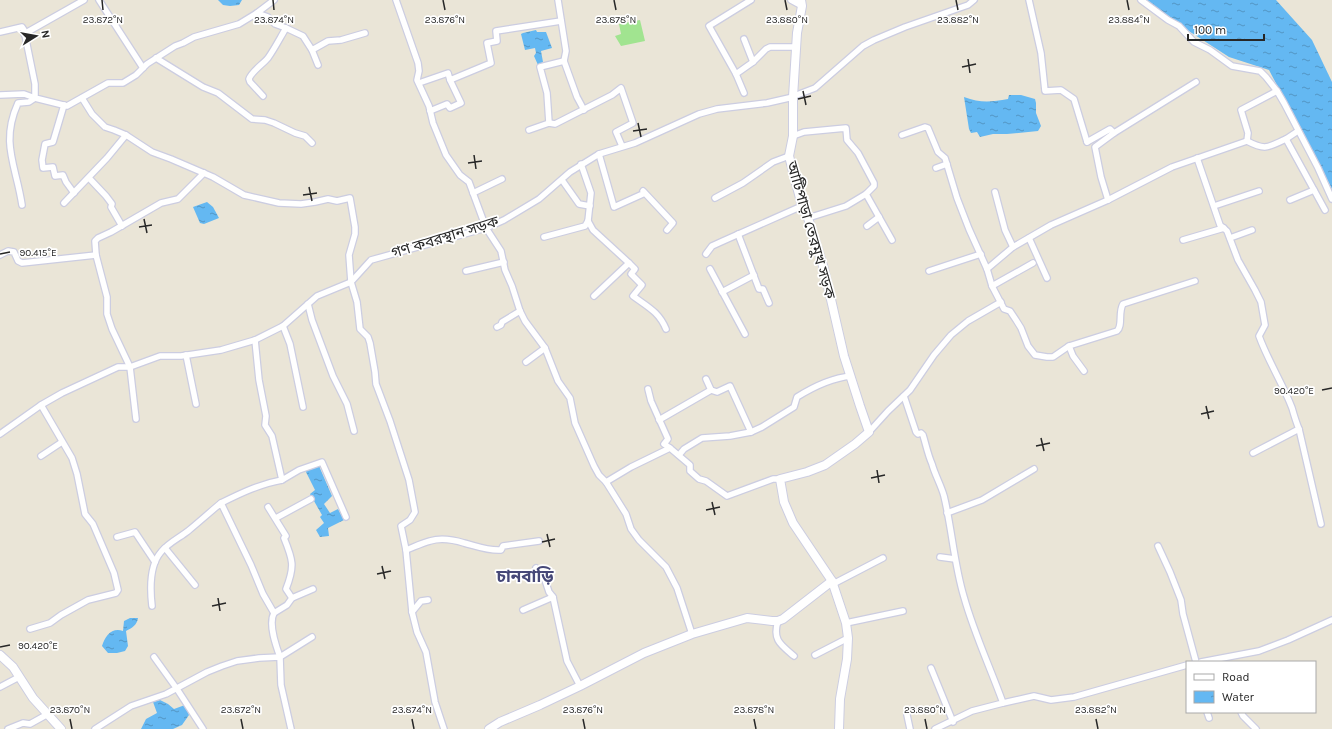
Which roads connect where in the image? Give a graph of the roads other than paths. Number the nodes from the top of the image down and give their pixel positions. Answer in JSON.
{"nodes":[{"id":1,"x":84,"y":0,"type":"edge"},
{"id":2,"x":99,"y":0,"type":"edge"},
{"id":3,"x":274,"y":0,"type":"edge"},
{"id":4,"x":396,"y":0,"type":"edge"},
{"id":5,"x":558,"y":0,"type":"edge"},
{"id":6,"x":738,"y":0,"type":"edge"},
{"id":7,"x":751,"y":0,"type":"edge"},
{"id":8,"x":791,"y":0,"type":"edge"},
{"id":9,"x":974,"y":0,"type":"edge"},
{"id":10,"x":1029,"y":0,"type":"edge"},
{"id":11,"x":1141,"y":0,"type":"edge"},
{"id":12,"x":802,"y":3,"type":"edge"},
{"id":13,"x":742,"y":6,"type":"junction"},
{"id":14,"x":256,"y":13,"type":"junction"},
{"id":15,"x":561,"y":21,"type":"junction"},
{"id":16,"x":286,"y":28,"type":"junction"},
{"id":17,"x":0,"y":32,"type":"edge"},
{"id":18,"x":365,"y":33,"type":"dead end"},
{"id":19,"x":24,"y":34,"type":"junction"},
{"id":20,"x":744,"y":39,"type":"dead end"},
{"id":21,"x":796,"y":46,"type":"junction"},
{"id":22,"x":312,"y":50,"type":"junction"},
{"id":23,"x":156,"y":58,"type":"junction"},
{"id":24,"x":564,"y":61,"type":"junction"},
{"id":25,"x":753,"y":62,"type":"junction"},
{"id":26,"x":318,"y":65,"type":"dead end"},
{"id":27,"x":143,"y":68,"type":"junction"},
{"id":28,"x":736,"y":74,"type":"junction"},
{"id":29,"x":450,"y":80,"type":"junction"},
{"id":30,"x":1196,"y":82,"type":"dead end"},
{"id":31,"x":419,"y":83,"type":"junction"},
{"id":32,"x":1277,"y":91,"type":"junction"},
{"id":33,"x":744,"y":93,"type":"dead end"},
{"id":34,"x":0,"y":95,"type":"edge"},
{"id":35,"x":263,"y":96,"type":"dead end"},
{"id":36,"x":793,"y":97,"type":"junction"},
{"id":37,"x":35,"y":98,"type":"junction"},
{"id":38,"x":82,"y":98,"type":"junction"},
{"id":39,"x":64,"y":105,"type":"junction"},
{"id":40,"x":584,"y":110,"type":"junction"},
{"id":41,"x":430,"y":111,"type":"junction"},
{"id":42,"x":549,"y":123,"type":"junction"},
{"id":43,"x":529,"y":130,"type":"dead end"},
{"id":44,"x":1298,"y":131,"type":"junction"},
{"id":45,"x":1114,"y":133,"type":"junction"},
{"id":46,"x":126,"y":135,"type":"junction"},
{"id":47,"x":902,"y":135,"type":"dead end"},
{"id":48,"x":794,"y":136,"type":"junction"},
{"id":49,"x":1286,"y":139,"type":"junction"},
{"id":50,"x":1247,"y":141,"type":"junction"},
{"id":51,"x":1087,"y":142,"type":"junction"},
{"id":52,"x":312,"y":143,"type":"dead end"},
{"id":53,"x":622,"y":146,"type":"junction"},
{"id":54,"x":1095,"y":148,"type":"junction"},
{"id":55,"x":599,"y":154,"type":"junction"},
{"id":56,"x":789,"y":156,"type":"junction"},
{"id":57,"x":1197,"y":158,"type":"junction"},
{"id":58,"x":581,"y":164,"type":"junction"},
{"id":59,"x":947,"y":164,"type":"junction"},
{"id":60,"x":936,"y":168,"type":"dead end"},
{"id":61,"x":204,"y":173,"type":"junction"},
{"id":62,"x":89,"y":178,"type":"junction"},
{"id":63,"x":502,"y":179,"type":"dead end"},
{"id":64,"x":562,"y":180,"type":"junction"},
{"id":65,"x":1314,"y":190,"type":"junction"},
{"id":66,"x":1259,"y":191,"type":"dead end"},
{"id":67,"x":996,"y":192,"type":"dead end"},
{"id":68,"x":74,"y":193,"type":"junction"},
{"id":69,"x":473,"y":193,"type":"junction"},
{"id":70,"x":866,"y":194,"type":"junction"},
{"id":71,"x":715,"y":198,"type":"dead end"},
{"id":72,"x":1332,"y":199,"type":"edge"},
{"id":73,"x":1108,"y":200,"type":"junction"},
{"id":74,"x":1290,"y":200,"type":"dead end"},
{"id":75,"x":64,"y":203,"type":"dead end"},
{"id":76,"x":22,"y":205,"type":"dead end"},
{"id":77,"x":590,"y":206,"type":"junction"},
{"id":78,"x":802,"y":206,"type":"junction"},
{"id":79,"x":1214,"y":206,"type":"junction"},
{"id":80,"x":1325,"y":210,"type":"dead end"},
{"id":81,"x":879,"y":217,"type":"junction"},
{"id":82,"x":808,"y":218,"type":"junction"},
{"id":83,"x":588,"y":222,"type":"junction"},
{"id":84,"x":122,"y":226,"type":"junction"},
{"id":85,"x":867,"y":226,"type":"dead end"},
{"id":86,"x":486,"y":228,"type":"junction"},
{"id":87,"x":1224,"y":228,"type":"junction"},
{"id":88,"x":667,"y":230,"type":"dead end"},
{"id":89,"x":1252,"y":230,"type":"dead end"},
{"id":90,"x":738,"y":234,"type":"junction"},
{"id":91,"x":544,"y":237,"type":"dead end"},
{"id":92,"x":1029,"y":238,"type":"junction"},
{"id":93,"x":1230,"y":238,"type":"junction"},
{"id":94,"x":892,"y":240,"type":"dead end"},
{"id":95,"x":1183,"y":240,"type":"dead end"},
{"id":96,"x":1013,"y":246,"type":"junction"},
{"id":97,"x":706,"y":254,"type":"dead end"},
{"id":98,"x":980,"y":254,"type":"junction"},
{"id":99,"x":0,"y":255,"type":"edge"},
{"id":100,"x":96,"y":255,"type":"junction"},
{"id":101,"x":504,"y":262,"type":"junction"},
{"id":102,"x":629,"y":263,"type":"junction"},
{"id":103,"x":1033,"y":263,"type":"dead end"},
{"id":104,"x":710,"y":269,"type":"dead end"},
{"id":105,"x":987,"y":269,"type":"junction"},
{"id":106,"x":466,"y":271,"type":"dead end"},
{"id":107,"x":930,"y":271,"type":"dead end"},
{"id":108,"x":754,"y":275,"type":"junction"},
{"id":109,"x":1047,"y":278,"type":"dead end"},
{"id":110,"x":1195,"y":280,"type":"dead end"},
{"id":111,"x":351,"y":282,"type":"junction"},
{"id":112,"x":992,"y":286,"type":"junction"},
{"id":113,"x":722,"y":292,"type":"junction"},
{"id":114,"x":594,"y":296,"type":"dead end"},
{"id":115,"x":1001,"y":302,"type":"junction"},
{"id":116,"x":770,"y":303,"type":"dead end"},
{"id":117,"x":308,"y":304,"type":"junction"},
{"id":118,"x":520,"y":311,"type":"junction"},
{"id":119,"x":283,"y":326,"type":"junction"},
{"id":120,"x":497,"y":327,"type":"dead end"},
{"id":121,"x":666,"y":330,"type":"dead end"},
{"id":122,"x":745,"y":334,"type":"dead end"},
{"id":123,"x":255,"y":340,"type":"junction"},
{"id":124,"x":1069,"y":346,"type":"junction"},
{"id":125,"x":545,"y":348,"type":"junction"},
{"id":126,"x":186,"y":355,"type":"junction"},
{"id":127,"x":526,"y":362,"type":"dead end"},
{"id":128,"x":130,"y":367,"type":"junction"},
{"id":129,"x":1084,"y":371,"type":"dead end"},
{"id":130,"x":851,"y":376,"type":"junction"},
{"id":131,"x":706,"y":379,"type":"dead end"},
{"id":132,"x":648,"y":388,"type":"dead end"},
{"id":133,"x":711,"y":390,"type":"junction"},
{"id":134,"x":904,"y":396,"type":"junction"},
{"id":135,"x":196,"y":404,"type":"dead end"},
{"id":136,"x":41,"y":405,"type":"junction"},
{"id":137,"x":303,"y":407,"type":"dead end"},
{"id":138,"x":136,"y":419,"type":"dead end"},
{"id":139,"x":659,"y":420,"type":"junction"},
{"id":140,"x":1299,"y":429,"type":"junction"},
{"id":141,"x":354,"y":431,"type":"dead end"},
{"id":142,"x":752,"y":432,"type":"junction"},
{"id":143,"x":869,"y":432,"type":"junction"},
{"id":144,"x":0,"y":434,"type":"edge"},
{"id":145,"x":62,"y":442,"type":"junction"},
{"id":146,"x":670,"y":448,"type":"junction"},
{"id":147,"x":1253,"y":453,"type":"dead end"},
{"id":148,"x":678,"y":455,"type":"junction"},
{"id":149,"x":41,"y":456,"type":"dead end"},
{"id":150,"x":1034,"y":469,"type":"dead end"},
{"id":151,"x":780,"y":478,"type":"junction"},
{"id":152,"x":282,"y":480,"type":"junction"},
{"id":153,"x":606,"y":482,"type":"junction"},
{"id":154,"x":311,"y":499,"type":"dead end"},
{"id":155,"x":221,"y":503,"type":"junction"},
{"id":156,"x":268,"y":507,"type":"dead end"},
{"id":157,"x":947,"y":513,"type":"junction"},
{"id":158,"x":276,"y":518,"type":"junction"},
{"id":159,"x":346,"y":518,"type":"dead end"},
{"id":160,"x":1320,"y":524,"type":"dead end"},
{"id":161,"x":117,"y":537,"type":"dead end"},
{"id":162,"x":538,"y":541,"type":"dead end"},
{"id":163,"x":1158,"y":546,"type":"dead end"},
{"id":164,"x":165,"y":548,"type":"junction"},
{"id":165,"x":406,"y":550,"type":"junction"},
{"id":166,"x":940,"y":557,"type":"dead end"},
{"id":167,"x":883,"y":558,"type":"dead end"},
{"id":168,"x":955,"y":559,"type":"junction"},
{"id":169,"x":155,"y":562,"type":"junction"},
{"id":170,"x":536,"y":568,"type":"dead end"},
{"id":171,"x":833,"y":582,"type":"junction"},
{"id":172,"x":195,"y":585,"type":"dead end"},
{"id":173,"x":313,"y":589,"type":"dead end"},
{"id":174,"x":553,"y":597,"type":"junction"},
{"id":175,"x":292,"y":598,"type":"junction"},
{"id":176,"x":428,"y":600,"type":"dead end"},
{"id":177,"x":152,"y":606,"type":"dead end"},
{"id":178,"x":523,"y":610,"type":"dead end"},
{"id":179,"x":904,"y":611,"type":"dead end"},
{"id":180,"x":412,"y":612,"type":"junction"},
{"id":181,"x":274,"y":613,"type":"junction"},
{"id":182,"x":1332,"y":620,"type":"edge"},
{"id":183,"x":778,"y":621,"type":"junction"},
{"id":184,"x":846,"y":623,"type":"junction"},
{"id":185,"x":30,"y":629,"type":"dead end"},
{"id":186,"x":692,"y":634,"type":"junction"},
{"id":187,"x":312,"y":637,"type":"dead end"},
{"id":188,"x":848,"y":638,"type":"junction"},
{"id":189,"x":815,"y":654,"type":"dead end"},
{"id":190,"x":0,"y":655,"type":"edge"},
{"id":191,"x":794,"y":656,"type":"dead end"},
{"id":192,"x":154,"y":657,"type":"dead end"},
{"id":193,"x":280,"y":657,"type":"junction"},
{"id":194,"x":1229,"y":660,"type":"edge"},
{"id":195,"x":1196,"y":661,"type":"edge"},
{"id":196,"x":1215,"y":661,"type":"edge"},
{"id":197,"x":1186,"y":665,"type":"edge"},
{"id":198,"x":931,"y":668,"type":"dead end"},
{"id":199,"x":19,"y":677,"type":"junction"},
{"id":200,"x":580,"y":686,"type":"junction"},
{"id":201,"x":0,"y":687,"type":"edge"},
{"id":202,"x":177,"y":689,"type":"junction"},
{"id":203,"x":1003,"y":703,"type":"junction"},
{"id":204,"x":1207,"y":713,"type":"edge"},
{"id":205,"x":1242,"y":713,"type":"edge"},
{"id":206,"x":48,"y":714,"type":"junction"},
{"id":207,"x":907,"y":715,"type":"dead end"},
{"id":208,"x":1209,"y":718,"type":"dead end"},
{"id":209,"x":951,"y":722,"type":"junction"},
{"id":210,"x":8,"y":729,"type":"edge"},
{"id":211,"x":61,"y":729,"type":"edge"},
{"id":212,"x":95,"y":729,"type":"edge"},
{"id":213,"x":203,"y":729,"type":"edge"},
{"id":214,"x":291,"y":729,"type":"edge"},
{"id":215,"x":444,"y":729,"type":"edge"},
{"id":216,"x":489,"y":729,"type":"edge"},
{"id":217,"x":839,"y":729,"type":"edge"},
{"id":218,"x":910,"y":729,"type":"edge"},
{"id":219,"x":935,"y":729,"type":"edge"},
{"id":220,"x":952,"y":729,"type":"edge"},
{"id":221,"x":1256,"y":729,"type":"edge"}],
"edges":[{"from":1,"to":19,"type":"street"},
{"from":2,"to":27,"type":"street"},
{"from":3,"to":14,"type":"street"},
{"from":4,"to":31,"type":"street"},
{"from":5,"to":15,"type":"street"},
{"from":6,"to":13,"type":"street"},
{"from":7,"to":13,"type":"street"},
{"from":8,"to":12,"type":"street"},
{"from":9,"to":36,"type":"street","name":"গণ কবরস্থান সড়ক"},
{"from":10,"to":51,"type":"street"},
{"from":11,"to":32,"type":"street"},
{"from":12,"to":21,"type":"main road","name":"আটিপাড়া তেরমুখ সড়ক"},
{"from":13,"to":28,"type":"street"},
{"from":14,"to":16,"type":"street"},
{"from":14,"to":23,"type":"street"},
{"from":15,"to":24,"type":"street"},
{"from":15,"to":29,"type":"street"},
{"from":16,"to":22,"type":"street"},
{"from":16,"to":35,"type":"street"},
{"from":17,"to":19,"type":"street"},
{"from":18,"to":22,"type":"street"},
{"from":19,"to":37,"type":"street"},
{"from":20,"to":25,"type":"street"},
{"from":21,"to":25,"type":"street"},
{"from":21,"to":36,"type":"main road","name":"আটিপাড়া তেরমুখ সড়ক"},
{"from":22,"to":26,"type":"street"},
{"from":23,"to":27,"type":"street"},
{"from":23,"to":52,"type":"street"},
{"from":24,"to":40,"type":"street"},
{"from":24,"to":42,"type":"street"},
{"from":25,"to":28,"type":"street"},
{"from":27,"to":38,"type":"street"},
{"from":28,"to":33,"type":"street"},
{"from":29,"to":31,"type":"street"},
{"from":29,"to":41,"type":"street"},
{"from":30,"to":45,"type":"street"},
{"from":31,"to":41,"type":"street"},
{"from":32,"to":44,"type":"street"},
{"from":32,"to":50,"type":"street"},
{"from":34,"to":37,"type":"street"},
{"from":36,"to":48,"type":"main road","name":"আটিপাড়া তেরমুখ সড়ক"},
{"from":36,"to":53,"type":"street","name":"গণ কবরস্থান সড়ক"},
{"from":37,"to":39,"type":"street"},
{"from":37,"to":76,"type":"street"},
{"from":38,"to":39,"type":"street"},
{"from":38,"to":46,"type":"street"},
{"from":39,"to":68,"type":"street"},
{"from":40,"to":42,"type":"street"},
{"from":40,"to":53,"type":"street"},
{"from":41,"to":69,"type":"street"},
{"from":42,"to":43,"type":"street"},
{"from":44,"to":49,"type":"street"},
{"from":44,"to":72,"type":"street"},
{"from":45,"to":51,"type":"street"},
{"from":45,"to":54,"type":"street"},
{"from":46,"to":61,"type":"street"},
{"from":46,"to":62,"type":"street"},
{"from":47,"to":59,"type":"street"},
{"from":48,"to":56,"type":"main road","name":"আটিপাড়া তেরমুখ সড়ক"},
{"from":48,"to":70,"type":"street"},
{"from":49,"to":50,"type":"street"},
{"from":49,"to":65,"type":"street"},
{"from":50,"to":57,"type":"street"},
{"from":51,"to":54,"type":"street"},
{"from":53,"to":55,"type":"street","name":"গণ কবরস্থান সড়ক"},
{"from":54,"to":73,"type":"street"},
{"from":55,"to":58,"type":"street","name":"গণ কবরস্থান সড়ক"},
{"from":55,"to":88,"type":"street"},
{"from":56,"to":71,"type":"street"},
{"from":56,"to":78,"type":"main road","name":"আটিপাড়া তেরমুখ সড়ক"},
{"from":57,"to":73,"type":"street"},
{"from":57,"to":79,"type":"street"},
{"from":58,"to":64,"type":"street","name":"গণ কবরস্থান সড়ক"},
{"from":58,"to":77,"type":"street"},
{"from":59,"to":60,"type":"street"},
{"from":59,"to":98,"type":"street"},
{"from":61,"to":84,"type":"street"},
{"from":61,"to":111,"type":"street"},
{"from":62,"to":68,"type":"street"},
{"from":62,"to":84,"type":"street"},
{"from":63,"to":69,"type":"street"},
{"from":64,"to":77,"type":"street"},
{"from":64,"to":86,"type":"street","name":"গণ কবরস্থান সড়ক"},
{"from":65,"to":74,"type":"street"},
{"from":65,"to":80,"type":"street"},
{"from":66,"to":79,"type":"street"},
{"from":67,"to":96,"type":"street"},
{"from":68,"to":75,"type":"street"},
{"from":69,"to":86,"type":"street"},
{"from":70,"to":81,"type":"street"},
{"from":70,"to":82,"type":"street"},
{"from":73,"to":92,"type":"street"},
{"from":77,"to":83,"type":"street"},
{"from":78,"to":82,"type":"main road","name":"আটিপাড়া তেরমুখ সড়ক"},
{"from":78,"to":90,"type":"street"},
{"from":79,"to":87,"type":"street"},
{"from":81,"to":85,"type":"street"},
{"from":81,"to":94,"type":"street"},
{"from":82,"to":130,"type":"main road","name":"আটিপাড়া তেরমুখ সড়ক"},
{"from":83,"to":91,"type":"street"},
{"from":83,"to":102,"type":"street"},
{"from":84,"to":100,"type":"street"},
{"from":86,"to":101,"type":"street"},
{"from":86,"to":111,"type":"street","name":"গণ কবরস্থান সড়ক"},
{"from":87,"to":93,"type":"street"},
{"from":87,"to":95,"type":"street"},
{"from":89,"to":93,"type":"street"},
{"from":90,"to":97,"type":"street"},
{"from":90,"to":108,"type":"street"},
{"from":92,"to":96,"type":"street"},
{"from":92,"to":109,"type":"street"},
{"from":93,"to":140,"type":"street"},
{"from":96,"to":105,"type":"street"},
{"from":98,"to":105,"type":"street"},
{"from":98,"to":107,"type":"street"},
{"from":99,"to":100,"type":"street"},
{"from":100,"to":128,"type":"street"},
{"from":101,"to":106,"type":"street"},
{"from":101,"to":118,"type":"street"},
{"from":102,"to":114,"type":"street"},
{"from":102,"to":121,"type":"street"},
{"from":103,"to":112,"type":"street"},
{"from":104,"to":113,"type":"street"},
{"from":105,"to":112,"type":"street"},
{"from":108,"to":113,"type":"street"},
{"from":108,"to":116,"type":"street"},
{"from":110,"to":124,"type":"street"},
{"from":111,"to":117,"type":"street","name":"গণ কবরস্থান সড়ক"},
{"from":111,"to":165,"type":"street"},
{"from":112,"to":115,"type":"street"},
{"from":113,"to":122,"type":"street"},
{"from":115,"to":124,"type":"street"},
{"from":115,"to":134,"type":"street"},
{"from":117,"to":119,"type":"street","name":"গণ কবরস্থান সড়ক"},
{"from":117,"to":141,"type":"street"},
{"from":118,"to":120,"type":"street"},
{"from":118,"to":125,"type":"street"},
{"from":119,"to":123,"type":"street","name":"গণ কবরস্থান সড়ক"},
{"from":119,"to":137,"type":"street"},
{"from":123,"to":126,"type":"street","name":"গণ কবরস্থান সড়ক"},
{"from":123,"to":152,"type":"street"},
{"from":124,"to":129,"type":"street"},
{"from":125,"to":127,"type":"street"},
{"from":125,"to":153,"type":"street"},
{"from":126,"to":128,"type":"street","name":"গণ কবরস্থান সড়ক"},
{"from":126,"to":135,"type":"street"},
{"from":128,"to":136,"type":"street","name":"গণ কবরস্থান সড়ক"},
{"from":128,"to":138,"type":"street"},
{"from":130,"to":142,"type":"street"},
{"from":130,"to":143,"type":"main road","name":"আটিপাড়া তেরমুখ সড়ক"},
{"from":131,"to":133,"type":"street"},
{"from":132,"to":139,"type":"street"},
{"from":133,"to":139,"type":"street"},
{"from":133,"to":142,"type":"street"},
{"from":134,"to":143,"type":"street"},
{"from":134,"to":157,"type":"street"},
{"from":136,"to":144,"type":"street","name":"গণ কবরস্থান সড়ক"},
{"from":136,"to":145,"type":"street"},
{"from":139,"to":146,"type":"street"},
{"from":140,"to":147,"type":"street"},
{"from":140,"to":160,"type":"street"},
{"from":142,"to":148,"type":"street"},
{"from":143,"to":151,"type":"main road"},
{"from":145,"to":149,"type":"street"},
{"from":145,"to":185,"type":"street"},
{"from":146,"to":148,"type":"street"},
{"from":146,"to":153,"type":"street"},
{"from":148,"to":151,"type":"street"},
{"from":150,"to":157,"type":"street"},
{"from":151,"to":171,"type":"main road"},
{"from":152,"to":155,"type":"street"},
{"from":152,"to":159,"type":"street"},
{"from":153,"to":186,"type":"street"},
{"from":154,"to":158,"type":"street"},
{"from":155,"to":164,"type":"street"},
{"from":155,"to":181,"type":"street"},
{"from":156,"to":158,"type":"street"},
{"from":157,"to":168,"type":"street"},
{"from":158,"to":175,"type":"street"},
{"from":161,"to":169,"type":"street"},
{"from":162,"to":165,"type":"street"},
{"from":163,"to":195,"type":"street"},
{"from":164,"to":169,"type":"street"},
{"from":164,"to":172,"type":"street"},
{"from":165,"to":180,"type":"street"},
{"from":166,"to":168,"type":"street"},
{"from":167,"to":171,"type":"street"},
{"from":168,"to":203,"type":"street"},
{"from":169,"to":177,"type":"street"},
{"from":170,"to":174,"type":"street"},
{"from":171,"to":183,"type":"main road"},
{"from":171,"to":184,"type":"main road"},
{"from":173,"to":175,"type":"street"},
{"from":174,"to":178,"type":"street"},
{"from":174,"to":200,"type":"street"},
{"from":175,"to":181,"type":"street"},
{"from":176,"to":180,"type":"street"},
{"from":179,"to":184,"type":"street"},
{"from":180,"to":215,"type":"street"},
{"from":181,"to":193,"type":"street"},
{"from":182,"to":194,"type":"street"},
{"from":183,"to":186,"type":"main road"},
{"from":183,"to":191,"type":"street"},
{"from":184,"to":188,"type":"main road"},
{"from":186,"to":200,"type":"main road"},
{"from":187,"to":193,"type":"street"},
{"from":188,"to":189,"type":"street"},
{"from":188,"to":217,"type":"main road"},
{"from":190,"to":199,"type":"main road"},
{"from":192,"to":202,"type":"street"},
{"from":193,"to":202,"type":"street"},
{"from":193,"to":214,"type":"street"},
{"from":194,"to":196,"type":"street"},
{"from":197,"to":203,"type":"street"},
{"from":198,"to":209,"type":"street"},
{"from":199,"to":201,"type":"street"},
{"from":199,"to":206,"type":"main road"},
{"from":200,"to":216,"type":"main road"},
{"from":202,"to":212,"type":"street"},
{"from":202,"to":213,"type":"street"},
{"from":203,"to":209,"type":"street"},
{"from":204,"to":208,"type":"street"},
{"from":205,"to":221,"type":"street"},
{"from":206,"to":210,"type":"street"},
{"from":206,"to":211,"type":"main road"},
{"from":207,"to":218,"type":"street"},
{"from":209,"to":219,"type":"street"},
{"from":209,"to":220,"type":"street"}]}
